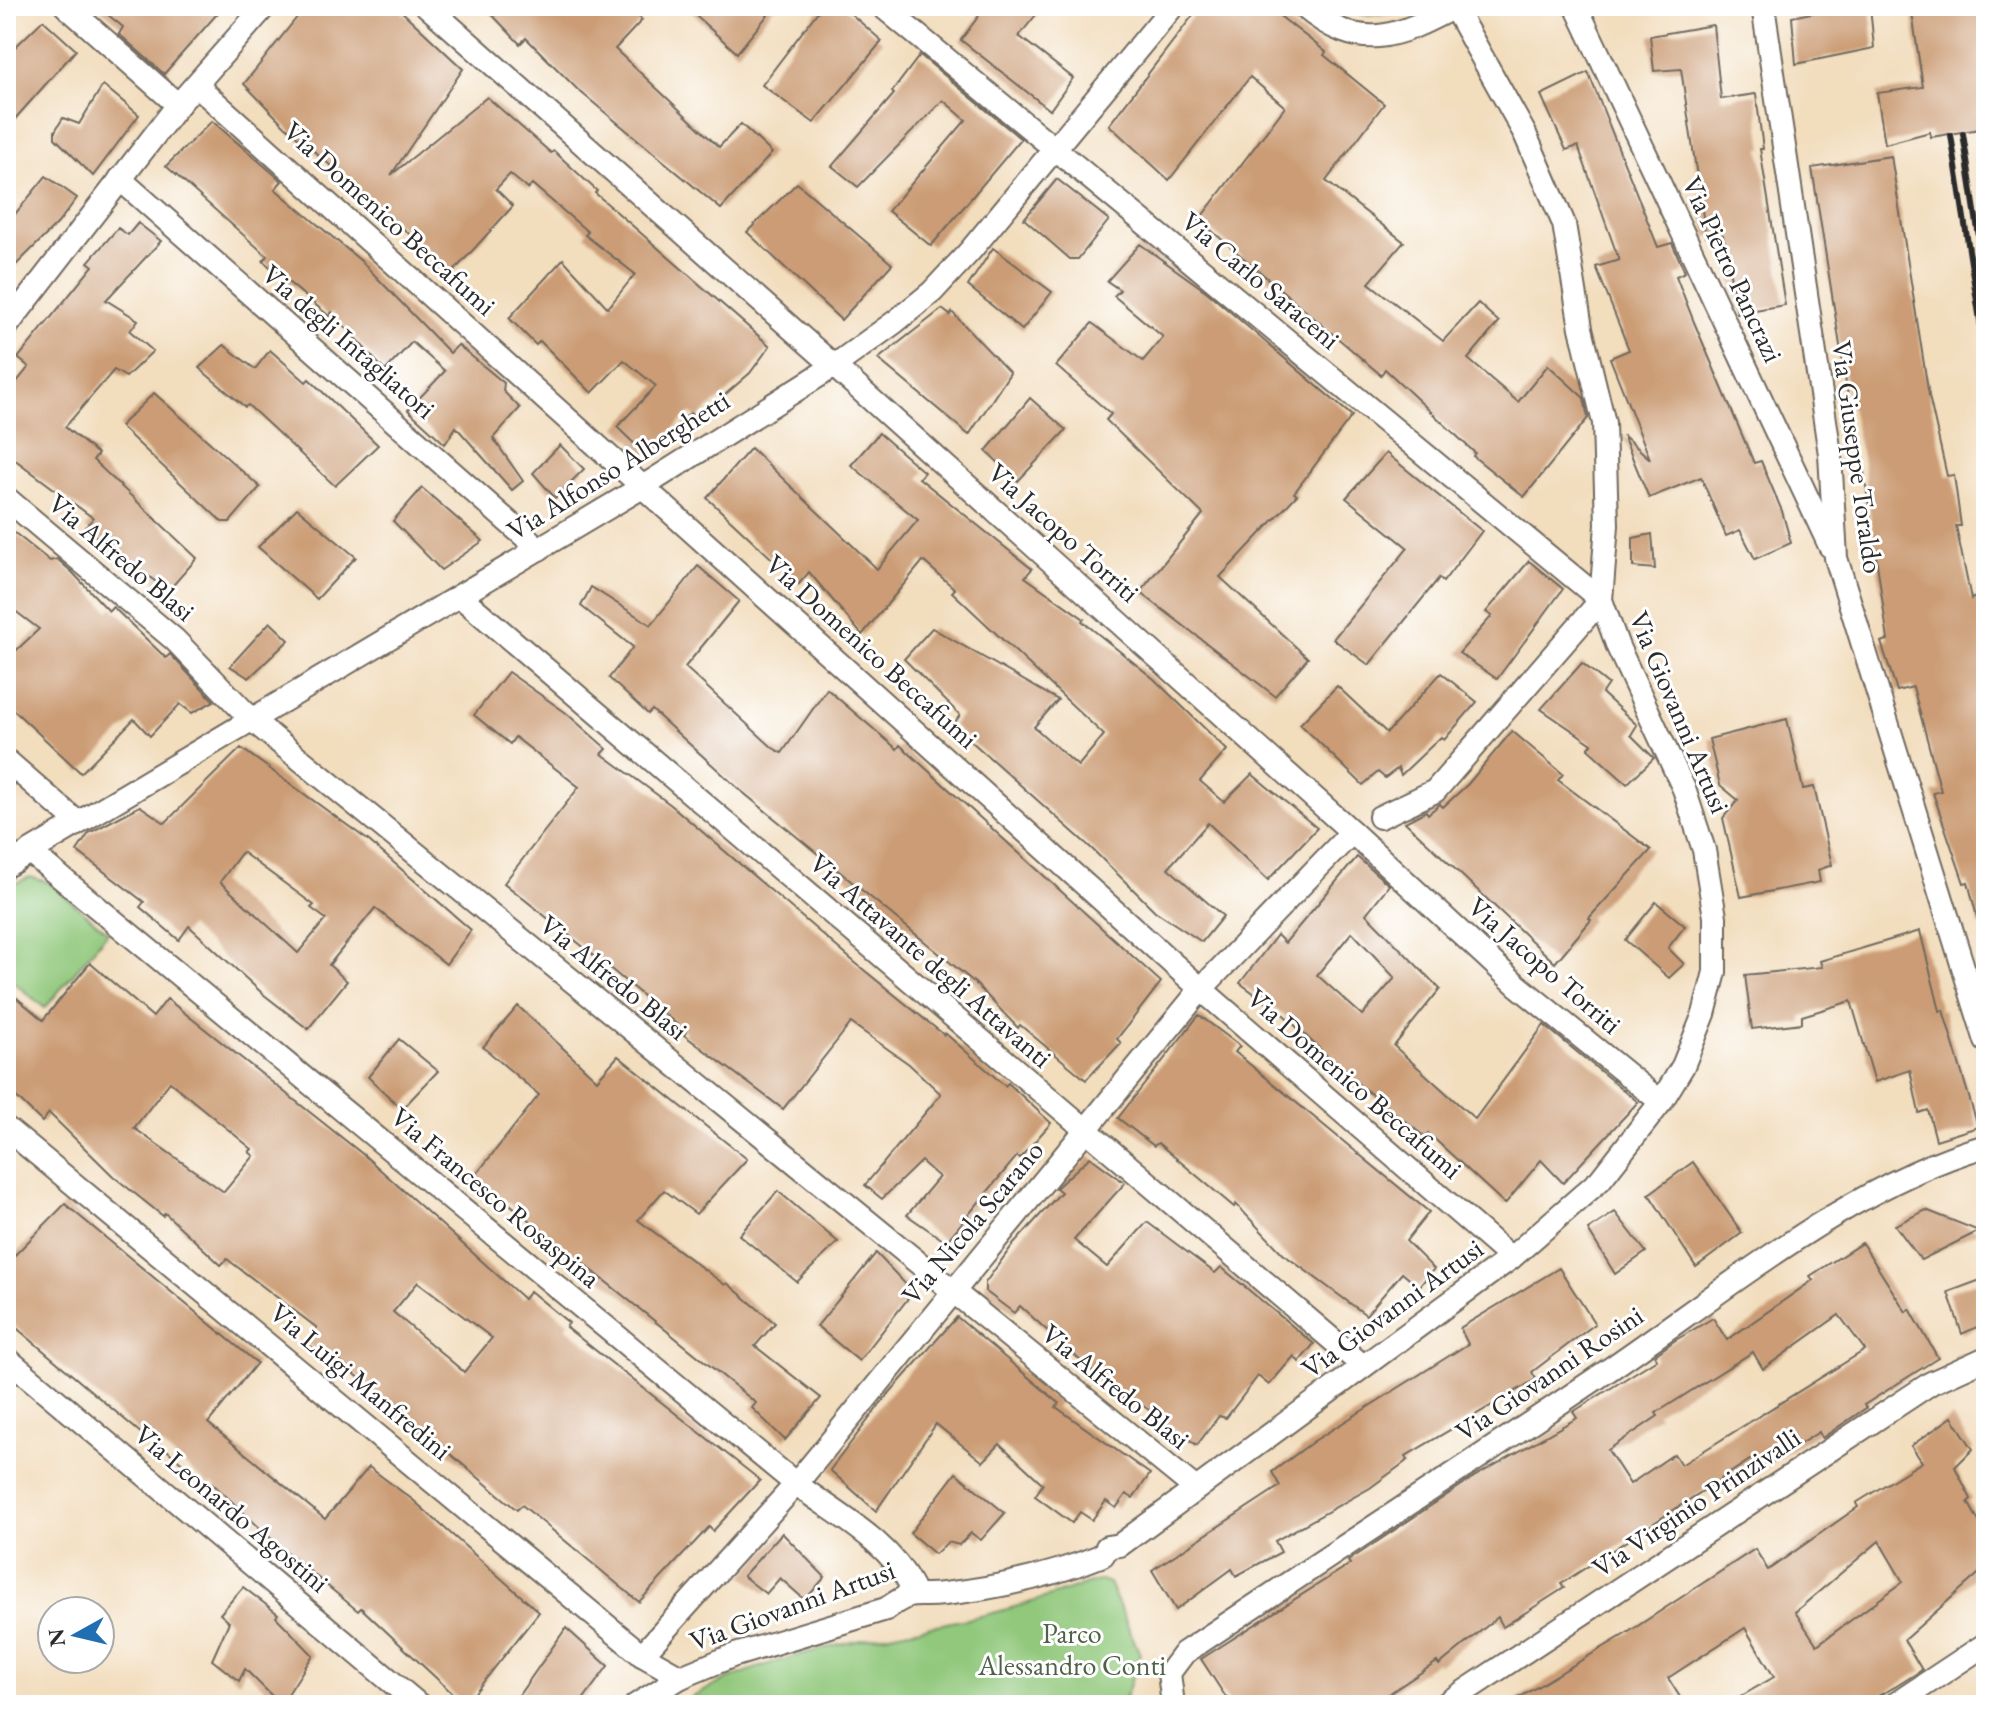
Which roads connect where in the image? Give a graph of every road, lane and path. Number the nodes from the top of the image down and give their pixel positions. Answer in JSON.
{"nodes":[{"id":1,"x":66,"y":6,"type":"edge"},
{"id":2,"x":265,"y":6,"type":"edge"},
{"id":3,"x":427,"y":6,"type":"edge"},
{"id":4,"x":882,"y":6,"type":"edge"},
{"id":5,"x":1173,"y":6,"type":"edge"},
{"id":6,"x":1303,"y":6,"type":"edge"},
{"id":7,"x":1455,"y":6,"type":"edge"},
{"id":8,"x":1576,"y":6,"type":"edge"},
{"id":9,"x":1763,"y":6,"type":"edge"},
{"id":10,"x":196,"y":85,"type":"junction"},
{"id":11,"x":178,"y":105,"type":"junction"},
{"id":12,"x":1055,"y":149,"type":"junction"},
{"id":13,"x":120,"y":179,"type":"junction"},
{"id":14,"x":6,"y":327,"type":"edge"},
{"id":15,"x":834,"y":366,"type":"junction"},
{"id":16,"x":644,"y":486,"type":"junction"},
{"id":17,"x":6,"y":498,"type":"edge"},
{"id":18,"x":539,"y":549,"type":"junction"},
{"id":19,"x":1836,"y":558,"type":"junction"},
{"id":20,"x":461,"y":597,"type":"junction"},
{"id":21,"x":1601,"y":600,"type":"junction"},
{"id":22,"x":252,"y":720,"type":"junction"},
{"id":23,"x":6,"y":760,"type":"edge"},
{"id":24,"x":1380,"y":817,"type":"dead end"},
{"id":25,"x":77,"y":822,"type":"junction"},
{"id":26,"x":1352,"y":832,"type":"junction"},
{"id":27,"x":30,"y":852,"type":"junction"},
{"id":28,"x":6,"y":866,"type":"edge"},
{"id":29,"x":1201,"y":989,"type":"junction"},
{"id":30,"x":1986,"y":1041,"type":"edge"},
{"id":31,"x":1661,"y":1102,"type":"junction"},
{"id":32,"x":6,"y":1128,"type":"edge"},
{"id":33,"x":1086,"y":1133,"type":"junction"},
{"id":34,"x":1986,"y":1146,"type":"edge"},
{"id":35,"x":1511,"y":1258,"type":"junction"},
{"id":36,"x":952,"y":1291,"type":"junction"},
{"id":37,"x":6,"y":1358,"type":"edge"},
{"id":38,"x":1986,"y":1358,"type":"edge"},
{"id":39,"x":1363,"y":1366,"type":"junction"},
{"id":40,"x":796,"y":1484,"type":"junction"},
{"id":41,"x":1196,"y":1489,"type":"junction"},
{"id":42,"x":908,"y":1593,"type":"junction"},
{"id":43,"x":1986,"y":1644,"type":"edge"},
{"id":44,"x":642,"y":1655,"type":"junction"},
{"id":45,"x":681,"y":1677,"type":"junction"},
{"id":46,"x":419,"y":1705,"type":"edge"},
{"id":47,"x":636,"y":1705,"type":"edge"},
{"id":48,"x":1173,"y":1705,"type":"edge"},
{"id":49,"x":1444,"y":1705,"type":"edge"},
{"id":50,"x":1894,"y":1705,"type":"edge"}],
"edges":[{"from":1,"to":11,"type":"street"},
{"from":2,"to":10,"type":"street"},
{"from":3,"to":15,"type":"street","name":"Via Jacopo Torriti"},
{"from":4,"to":12,"type":"street","name":"Via Carlo Saraceni"},
{"from":5,"to":12,"type":"street","name":"Via Alfonso Alberghetti"},
{"from":6,"to":7,"type":"street"},
{"from":7,"to":21,"type":"street","name":"Via Giovanni Artusi"},
{"from":8,"to":19,"type":"street","name":"Via Pietro Pancrazi"},
{"from":9,"to":19,"type":"street","name":"Via Giuseppe Toraldo"},
{"from":10,"to":11,"type":"street"},
{"from":10,"to":16,"type":"street","name":"Via Domenico Beccafumi"},
{"from":11,"to":13,"type":"street"},
{"from":12,"to":15,"type":"street","name":"Via Alfonso Alberghetti"},
{"from":12,"to":21,"type":"street","name":"Via Carlo Saraceni"},
{"from":13,"to":14,"type":"street"},
{"from":13,"to":18,"type":"street","name":"Via degli Intagliatori"},
{"from":15,"to":16,"type":"street","name":"Via Alfonso Alberghetti"},
{"from":15,"to":26,"type":"street","name":"Via Jacopo Torriti"},
{"from":16,"to":18,"type":"street","name":"Via Alfonso Alberghetti"},
{"from":16,"to":29,"type":"street","name":"Via Domenico Beccafumi"},
{"from":17,"to":22,"type":"street","name":"Via Alfredo Blasi"},
{"from":18,"to":20,"type":"street","name":"Via Alfonso Alberghetti"},
{"from":19,"to":30,"type":"street","name":"Via Giuseppe Toraldo"},
{"from":20,"to":22,"type":"street","name":"Via Alfonso Alberghetti"},
{"from":20,"to":33,"type":"street","name":"Via Attavante degli Attavanti"},
{"from":21,"to":24,"type":"street","name":"Via Giovanni Artusi"},
{"from":21,"to":31,"type":"street","name":"Via Giovanni Artusi"},
{"from":22,"to":25,"type":"street","name":"Via Alfonso Alberghetti"},
{"from":22,"to":36,"type":"street","name":"Via Alfredo Blasi"},
{"from":23,"to":25,"type":"street"},
{"from":25,"to":27,"type":"street","name":"Via Alfonso Alberghetti"},
{"from":26,"to":29,"type":"street","name":"Via Nicola Scarano"},
{"from":26,"to":31,"type":"street","name":"Via Jacopo Torriti"},
{"from":27,"to":28,"type":"street","name":"Via Alfonso Alberghetti"},
{"from":27,"to":40,"type":"street","name":"Via Francesco Rosaspina"},
{"from":29,"to":33,"type":"street","name":"Via Nicola Scarano"},
{"from":29,"to":35,"type":"street","name":"Via Domenico Beccafumi"},
{"from":31,"to":35,"type":"street","name":"Via Giovanni Artusi"},
{"from":32,"to":44,"type":"street","name":"Via Luigi Manfredini"},
{"from":33,"to":36,"type":"street","name":"Via Nicola Scarano"},
{"from":33,"to":39,"type":"street","name":"Via Attavante degli Attavanti"},
{"from":34,"to":48,"type":"street","name":"Via Giovanni Rosini"},
{"from":35,"to":39,"type":"street","name":"Via Giovanni Artusi"},
{"from":36,"to":40,"type":"street","name":"Via Nicola Scarano"},
{"from":36,"to":41,"type":"street","name":"Via Alfredo Blasi"},
{"from":37,"to":46,"type":"street","name":"Via Leonardo Agostini"},
{"from":38,"to":49,"type":"street","name":"Via Virginio Prinzivalli"},
{"from":39,"to":41,"type":"street","name":"Via Giovanni Artusi"},
{"from":40,"to":42,"type":"street","name":"Via Francesco Rosaspina"},
{"from":40,"to":44,"type":"street","name":"Via Nicola Scarano"},
{"from":41,"to":42,"type":"street","name":"Via Giovanni Artusi"},
{"from":42,"to":45,"type":"street","name":"Via Giovanni Artusi"},
{"from":43,"to":50,"type":"street"},
{"from":44,"to":45,"type":"street","name":"Via Luigi Manfredini"},
{"from":45,"to":47,"type":"street","name":"Via Giovanni Artusi"}]}
